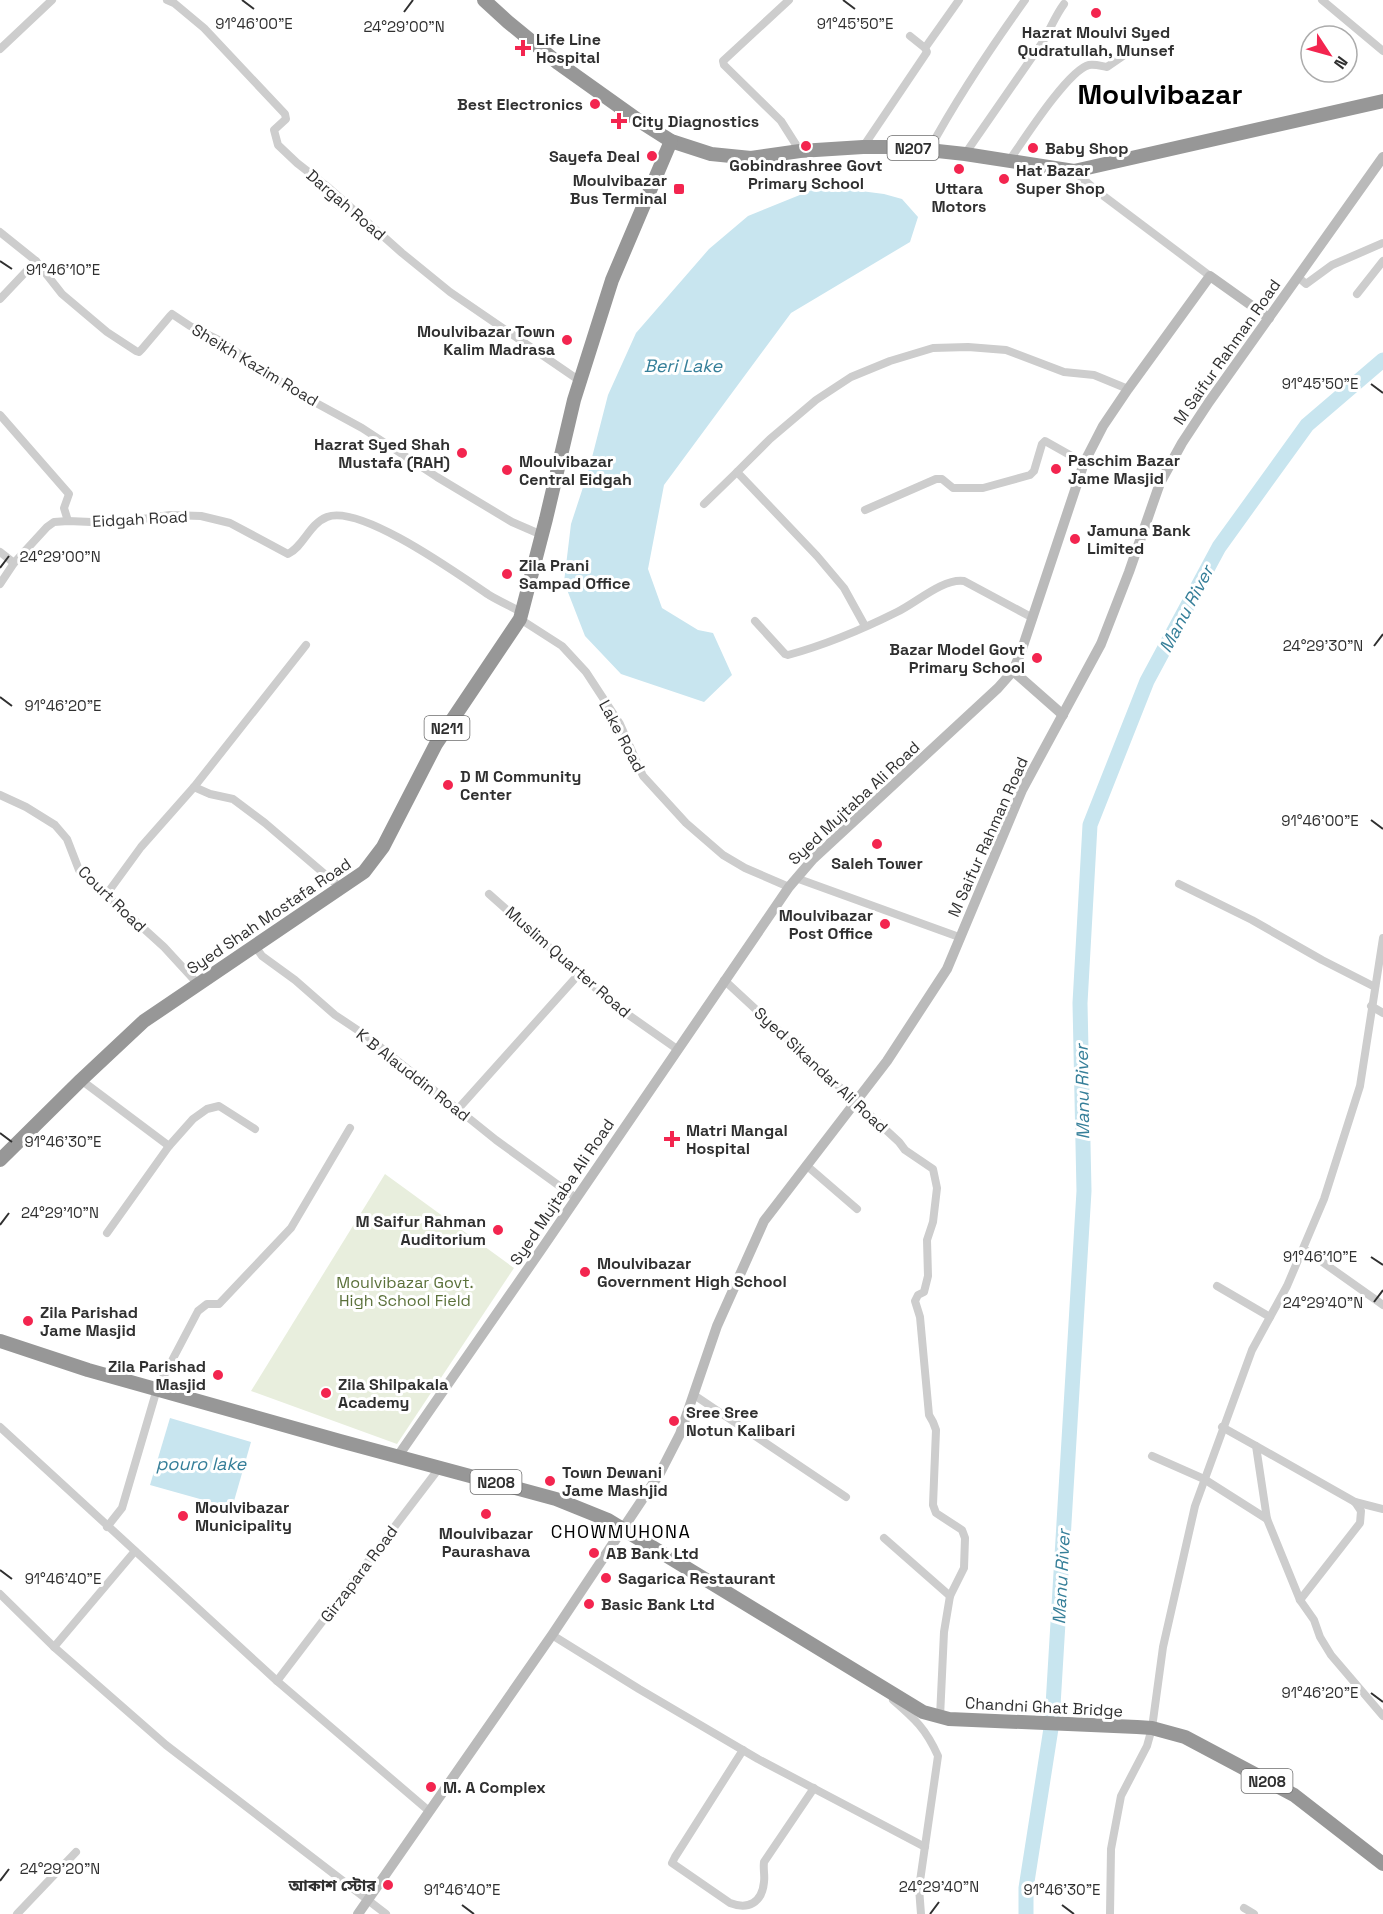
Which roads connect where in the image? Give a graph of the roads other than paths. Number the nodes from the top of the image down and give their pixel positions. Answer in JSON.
{"nodes":[{"id":1,"x":52,"y":0,"type":"edge"},
{"id":2,"x":167,"y":0,"type":"edge"},
{"id":3,"x":484,"y":0,"type":"edge"},
{"id":4,"x":789,"y":0,"type":"edge"},
{"id":5,"x":959,"y":0,"type":"edge"},
{"id":6,"x":1025,"y":0,"type":"edge"},
{"id":7,"x":1322,"y":0,"type":"edge"},
{"id":8,"x":1064,"y":4,"type":"dead end"},
{"id":9,"x":910,"y":36,"type":"dead end"},
{"id":10,"x":925,"y":48,"type":"junction"},
{"id":11,"x":0,"y":49,"type":"edge"},
{"id":12,"x":1383,"y":51,"type":"edge"},
{"id":13,"x":1123,"y":56,"type":"dead end"},
{"id":14,"x":1383,"y":101,"type":"edge"},
{"id":15,"x":671,"y":141,"type":"junction"},
{"id":16,"x":863,"y":147,"type":"junction"},
{"id":17,"x":928,"y":150,"type":"junction"},
{"id":18,"x":800,"y":151,"type":"junction"},
{"id":19,"x":964,"y":154,"type":"junction"},
{"id":20,"x":1383,"y":157,"type":"edge"},
{"id":21,"x":1009,"y":161,"type":"junction"},
{"id":22,"x":1074,"y":171,"type":"junction"},
{"id":23,"x":0,"y":232,"type":"edge"},
{"id":24,"x":1383,"y":243,"type":"edge"},
{"id":25,"x":36,"y":261,"type":"junction"},
{"id":26,"x":1383,"y":261,"type":"edge"},
{"id":27,"x":1210,"y":276,"type":"junction"},
{"id":28,"x":1298,"y":277,"type":"junction"},
{"id":29,"x":1357,"y":294,"type":"dead end"},
{"id":30,"x":0,"y":299,"type":"edge"},
{"id":31,"x":1269,"y":318,"type":"junction"},
{"id":32,"x":580,"y":381,"type":"junction"},
{"id":33,"x":1128,"y":389,"type":"junction"},
{"id":34,"x":0,"y":415,"type":"edge"},
{"id":35,"x":1084,"y":463,"type":"junction"},
{"id":36,"x":736,"y":472,"type":"junction"},
{"id":37,"x":704,"y":504,"type":"dead end"},
{"id":38,"x":865,"y":510,"type":"dead end"},
{"id":39,"x":68,"y":520,"type":"junction"},
{"id":40,"x":542,"y":535,"type":"junction"},
{"id":41,"x":0,"y":552,"type":"edge"},
{"id":42,"x":14,"y":563,"type":"junction"},
{"id":43,"x":0,"y":584,"type":"edge"},
{"id":44,"x":520,"y":615,"type":"junction"},
{"id":45,"x":1033,"y":618,"type":"junction"},
{"id":46,"x":755,"y":621,"type":"dead end"},
{"id":47,"x":865,"y":626,"type":"junction"},
{"id":48,"x":306,"y":645,"type":"dead end"},
{"id":49,"x":1013,"y":671,"type":"junction"},
{"id":50,"x":1062,"y":715,"type":"junction"},
{"id":51,"x":194,"y":787,"type":"junction"},
{"id":52,"x":0,"y":795,"type":"edge"},
{"id":53,"x":792,"y":882,"type":"junction"},
{"id":54,"x":1179,"y":884,"type":"dead end"},
{"id":55,"x":341,"y":888,"type":"junction"},
{"id":56,"x":489,"y":894,"type":"dead end"},
{"id":57,"x":106,"y":895,"type":"junction"},
{"id":58,"x":959,"y":937,"type":"junction"},
{"id":59,"x":1383,"y":938,"type":"edge"},
{"id":60,"x":255,"y":946,"type":"junction"},
{"id":61,"x":579,"y":974,"type":"junction"},
{"id":62,"x":724,"y":980,"type":"junction"},
{"id":63,"x":198,"y":984,"type":"junction"},
{"id":64,"x":1375,"y":987,"type":"junction"},
{"id":65,"x":1371,"y":1005,"type":"junction"},
{"id":66,"x":1383,"y":1013,"type":"edge"},
{"id":67,"x":677,"y":1049,"type":"junction"},
{"id":68,"x":81,"y":1080,"type":"junction"},
{"id":69,"x":856,"y":1103,"type":"junction"},
{"id":70,"x":458,"y":1109,"type":"junction"},
{"id":71,"x":350,"y":1128,"type":"dead end"},
{"id":72,"x":255,"y":1129,"type":"dead end"},
{"id":73,"x":169,"y":1146,"type":"junction"},
{"id":74,"x":0,"y":1161,"type":"edge"},
{"id":75,"x":806,"y":1165,"type":"junction"},
{"id":76,"x":576,"y":1198,"type":"junction"},
{"id":77,"x":857,"y":1209,"type":"dead end"},
{"id":78,"x":106,"y":1233,"type":"dead end"},
{"id":79,"x":1304,"y":1249,"type":"junction"},
{"id":80,"x":1217,"y":1286,"type":"dead end"},
{"id":81,"x":1383,"y":1305,"type":"edge"},
{"id":82,"x":1270,"y":1317,"type":"junction"},
{"id":83,"x":0,"y":1341,"type":"edge"},
{"id":84,"x":157,"y":1389,"type":"junction"},
{"id":85,"x":693,"y":1395,"type":"junction"},
{"id":86,"x":0,"y":1427,"type":"edge"},
{"id":87,"x":1222,"y":1427,"type":"junction"},
{"id":88,"x":1256,"y":1446,"type":"junction"},
{"id":89,"x":398,"y":1456,"type":"junction"},
{"id":90,"x":1152,"y":1456,"type":"dead end"},
{"id":91,"x":440,"y":1467,"type":"junction"},
{"id":92,"x":1204,"y":1479,"type":"junction"},
{"id":93,"x":846,"y":1497,"type":"dead end"},
{"id":94,"x":1355,"y":1502,"type":"junction"},
{"id":95,"x":1383,"y":1509,"type":"edge"},
{"id":96,"x":1267,"y":1519,"type":"junction"},
{"id":97,"x":108,"y":1527,"type":"junction"},
{"id":98,"x":623,"y":1530,"type":"junction"},
{"id":99,"x":884,"y":1538,"type":"dead end"},
{"id":100,"x":135,"y":1551,"type":"junction"},
{"id":101,"x":0,"y":1594,"type":"edge"},
{"id":102,"x":950,"y":1596,"type":"junction"},
{"id":103,"x":1300,"y":1600,"type":"junction"},
{"id":104,"x":552,"y":1635,"type":"junction"},
{"id":105,"x":54,"y":1647,"type":"junction"},
{"id":106,"x":869,"y":1680,"type":"junction"},
{"id":107,"x":278,"y":1682,"type":"junction"},
{"id":108,"x":1383,"y":1716,"type":"edge"},
{"id":109,"x":945,"y":1718,"type":"junction"},
{"id":110,"x":1152,"y":1728,"type":"junction"},
{"id":111,"x":743,"y":1750,"type":"junction"},
{"id":112,"x":814,"y":1788,"type":"junction"},
{"id":113,"x":429,"y":1811,"type":"junction"},
{"id":114,"x":925,"y":1847,"type":"junction"},
{"id":115,"x":76,"y":1852,"type":"dead end"},
{"id":116,"x":1383,"y":1864,"type":"edge"},
{"id":117,"x":368,"y":1900,"type":"junction"},
{"id":118,"x":1244,"y":1908,"type":"dead end"},
{"id":119,"x":17,"y":1914,"type":"edge"},
{"id":120,"x":358,"y":1914,"type":"edge"},
{"id":121,"x":386,"y":1914,"type":"edge"},
{"id":122,"x":921,"y":1914,"type":"edge"},
{"id":123,"x":1110,"y":1914,"type":"edge"},
{"id":124,"x":1254,"y":1914,"type":"edge"}],
"edges":[{"from":1,"to":11,"type":"street"},
{"from":2,"to":32,"type":"street","name":"Dargah Road"},
{"from":3,"to":15,"type":"highway","number":"N207"},
{"from":4,"to":18,"type":"street"},
{"from":5,"to":10,"type":"street"},
{"from":6,"to":17,"type":"street"},
{"from":7,"to":12,"type":"street"},
{"from":8,"to":19,"type":"street"},
{"from":9,"to":10,"type":"street"},
{"from":10,"to":16,"type":"street"},
{"from":13,"to":21,"type":"street"},
{"from":14,"to":22,"type":"highway","number":"N207"},
{"from":15,"to":18,"type":"highway","number":"N207"},
{"from":15,"to":32,"type":"highway","name":"Syed Shah Mostafa Road","number":"N211"},
{"from":16,"to":17,"type":"highway","number":"N207"},
{"from":16,"to":18,"type":"highway","number":"N207"},
{"from":17,"to":19,"type":"highway","number":"N207"},
{"from":19,"to":21,"type":"highway","number":"N207"},
{"from":20,"to":28,"type":"main road","name":"M Saifur Rahman Road"},
{"from":21,"to":22,"type":"highway","number":"N207"},
{"from":22,"to":27,"type":"street"},
{"from":23,"to":25,"type":"street","name":"Sheikh Kazim Road"},
{"from":24,"to":28,"type":"street"},
{"from":25,"to":30,"type":"street"},
{"from":25,"to":40,"type":"street","name":"Sheikh Kazim Road"},
{"from":26,"to":29,"type":"street"},
{"from":27,"to":31,"type":"main road"},
{"from":27,"to":33,"type":"main road","name":"Syed Mujtaba Ali Road"},
{"from":28,"to":31,"type":"main road","name":"M Saifur Rahman Road"},
{"from":31,"to":50,"type":"main road","name":"M Saifur Rahman Road"},
{"from":32,"to":40,"type":"highway","name":"Syed Shah Mostafa Road","number":"N211"},
{"from":33,"to":35,"type":"main road","name":"Syed Mujtaba Ali Road"},
{"from":33,"to":36,"type":"street"},
{"from":34,"to":39,"type":"street"},
{"from":35,"to":38,"type":"street"},
{"from":35,"to":45,"type":"main road","name":"Syed Mujtaba Ali Road"},
{"from":36,"to":37,"type":"street"},
{"from":36,"to":47,"type":"street"},
{"from":39,"to":42,"type":"street","name":"Eidgah Road"},
{"from":39,"to":44,"type":"street","name":"Eidgah Road"},
{"from":40,"to":44,"type":"highway","name":"Syed Shah Mostafa Road","number":"N211"},
{"from":41,"to":42,"type":"street"},
{"from":42,"to":43,"type":"street","name":"Eidgah Road"},
{"from":44,"to":53,"type":"street","name":"Lake Road"},
{"from":44,"to":55,"type":"highway","name":"Syed Shah Mostafa Road","number":"N211"},
{"from":45,"to":47,"type":"street"},
{"from":45,"to":49,"type":"main road","name":"Syed Mujtaba Ali Road"},
{"from":46,"to":47,"type":"street"},
{"from":48,"to":51,"type":"street"},
{"from":49,"to":50,"type":"main road"},
{"from":49,"to":53,"type":"main road","name":"Syed Mujtaba Ali Road"},
{"from":50,"to":58,"type":"main road","name":"M Saifur Rahman Road"},
{"from":51,"to":55,"type":"street"},
{"from":51,"to":57,"type":"street"},
{"from":52,"to":57,"type":"street","name":"Court Road"},
{"from":53,"to":58,"type":"street","name":"Lake Road"},
{"from":53,"to":62,"type":"main road","name":"Syed Mujtaba Ali Road"},
{"from":54,"to":64,"type":"street"},
{"from":55,"to":60,"type":"highway","name":"Syed Shah Mostafa Road","number":"N211"},
{"from":56,"to":61,"type":"street","name":"Muslim Quarter Road"},
{"from":57,"to":63,"type":"street","name":"Court Road"},
{"from":58,"to":69,"type":"main road","name":"M Saifur Rahman Road"},
{"from":59,"to":64,"type":"street"},
{"from":60,"to":63,"type":"highway","name":"Syed Shah Mostafa Road","number":"N211"},
{"from":60,"to":70,"type":"street","name":"K B Alauddin Road"},
{"from":61,"to":67,"type":"street","name":"Muslim Quarter Road"},
{"from":61,"to":70,"type":"street"},
{"from":62,"to":67,"type":"main road","name":"Syed Mujtaba Ali Road"},
{"from":62,"to":69,"type":"street","name":"Syed Sikandar Ali Road"},
{"from":63,"to":68,"type":"highway","name":"Syed Shah Mostafa Road","number":"N211"},
{"from":64,"to":65,"type":"street"},
{"from":65,"to":66,"type":"street"},
{"from":65,"to":79,"type":"street"},
{"from":67,"to":76,"type":"main road","name":"Syed Mujtaba Ali Road"},
{"from":68,"to":73,"type":"street"},
{"from":68,"to":74,"type":"highway","name":"Syed Shah Mostafa Road","number":"N211"},
{"from":69,"to":75,"type":"main road","name":"M Saifur Rahman Road"},
{"from":69,"to":102,"type":"street","name":"Syed Sikandar Ali Road"},
{"from":70,"to":76,"type":"street","name":"K B Alauddin Road"},
{"from":71,"to":84,"type":"street"},
{"from":72,"to":73,"type":"street"},
{"from":73,"to":78,"type":"street"},
{"from":75,"to":77,"type":"street"},
{"from":75,"to":85,"type":"main road","name":"M Saifur Rahman Road"},
{"from":76,"to":89,"type":"main road","name":"Syed Mujtaba Ali Road"},
{"from":79,"to":81,"type":"street"},
{"from":79,"to":82,"type":"street"},
{"from":80,"to":82,"type":"street"},
{"from":82,"to":87,"type":"street"},
{"from":83,"to":84,"type":"highway","number":"N208"},
{"from":84,"to":89,"type":"highway","number":"N208"},
{"from":84,"to":97,"type":"street"},
{"from":85,"to":93,"type":"street"},
{"from":85,"to":98,"type":"main road","name":"M Saifur Rahman Road"},
{"from":86,"to":97,"type":"street"},
{"from":87,"to":88,"type":"street"},
{"from":87,"to":92,"type":"street"},
{"from":88,"to":94,"type":"street"},
{"from":88,"to":96,"type":"street"},
{"from":89,"to":91,"type":"highway","number":"N208"},
{"from":90,"to":92,"type":"street"},
{"from":91,"to":98,"type":"highway","number":"N208"},
{"from":91,"to":107,"type":"street","name":"Girzapara Road"},
{"from":92,"to":96,"type":"street"},
{"from":92,"to":110,"type":"street"},
{"from":94,"to":95,"type":"street"},
{"from":94,"to":103,"type":"street"},
{"from":96,"to":103,"type":"street"},
{"from":97,"to":100,"type":"street"},
{"from":98,"to":104,"type":"main road","name":"M Saifur Rahman Road"},
{"from":98,"to":106,"type":"highway","number":"N208"},
{"from":99,"to":102,"type":"street"},
{"from":100,"to":105,"type":"street"},
{"from":100,"to":107,"type":"street"},
{"from":101,"to":105,"type":"street"},
{"from":102,"to":109,"type":"street","name":"Syed Sikandar Ali Road"},
{"from":103,"to":108,"type":"street"},
{"from":104,"to":111,"type":"street"},
{"from":104,"to":113,"type":"main road","name":"M Saifur Rahman Road"},
{"from":105,"to":117,"type":"street"},
{"from":106,"to":109,"type":"highway","number":"N208"},
{"from":106,"to":114,"type":"street"},
{"from":107,"to":113,"type":"street"},
{"from":109,"to":110,"type":"highway","name":"Chandni Ghat Bridge","number":"N208"},
{"from":110,"to":116,"type":"highway","number":"N208"},
{"from":110,"to":123,"type":"street"},
{"from":111,"to":112,"type":"street"},
{"from":111,"to":112,"type":"street"},
{"from":112,"to":114,"type":"street"},
{"from":113,"to":117,"type":"main road","name":"M Saifur Rahman Road"},
{"from":114,"to":122,"type":"street"},
{"from":115,"to":119,"type":"street"},
{"from":117,"to":120,"type":"main road","name":"M Saifur Rahman Road"},
{"from":117,"to":121,"type":"street"},
{"from":118,"to":124,"type":"street"}]}
